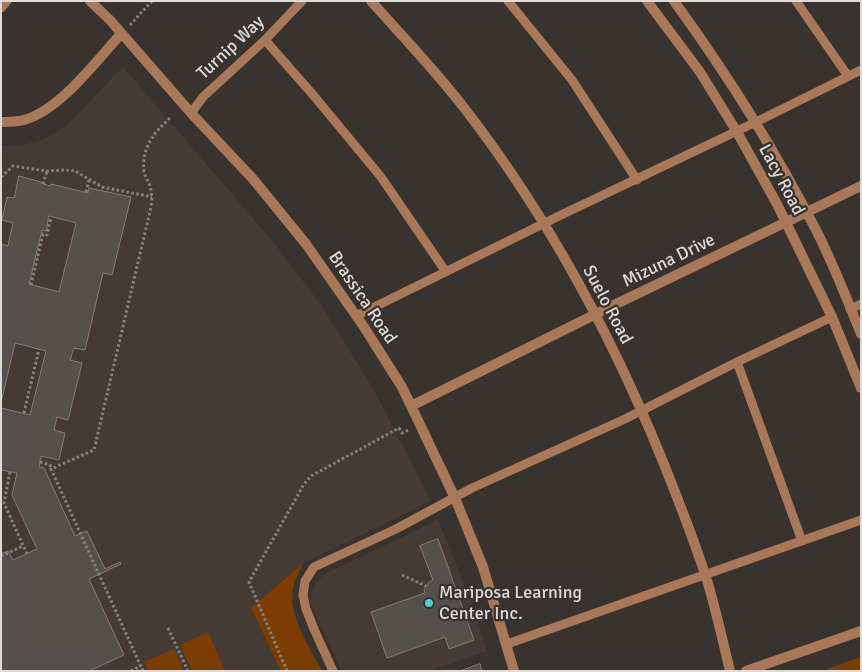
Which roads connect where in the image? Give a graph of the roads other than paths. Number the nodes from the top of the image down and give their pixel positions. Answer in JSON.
{"nodes":[{"id":1,"x":7,"y":1,"type":"edge"},
{"id":2,"x":90,"y":1,"type":"edge"},
{"id":3,"x":302,"y":1,"type":"edge"},
{"id":4,"x":371,"y":1,"type":"edge"},
{"id":5,"x":508,"y":1,"type":"edge"},
{"id":6,"x":647,"y":1,"type":"edge"},
{"id":7,"x":674,"y":1,"type":"edge"},
{"id":8,"x":796,"y":1,"type":"edge"},
{"id":9,"x":1,"y":8,"type":"edge"},
{"id":10,"x":121,"y":34,"type":"junction"},
{"id":11,"x":265,"y":40,"type":"junction"},
{"id":12,"x":861,"y":70,"type":"edge"},
{"id":13,"x":848,"y":76,"type":"junction"},
{"id":14,"x":191,"y":113,"type":"junction"},
{"id":15,"x":1,"y":122,"type":"edge"},
{"id":16,"x":756,"y":122,"type":"junction"},
{"id":17,"x":737,"y":132,"type":"junction"},
{"id":18,"x":637,"y":180,"type":"junction"},
{"id":19,"x":861,"y":186,"type":"edge"},
{"id":20,"x":807,"y":213,"type":"junction"},
{"id":21,"x":543,"y":223,"type":"junction"},
{"id":22,"x":786,"y":223,"type":"junction"},
{"id":23,"x":446,"y":272,"type":"junction"},
{"id":24,"x":861,"y":304,"type":"edge"},
{"id":25,"x":850,"y":309,"type":"junction"},
{"id":26,"x":595,"y":314,"type":"junction"},
{"id":27,"x":356,"y":316,"type":"junction"},
{"id":28,"x":832,"y":317,"type":"junction"},
{"id":29,"x":861,"y":334,"type":"edge"},
{"id":30,"x":737,"y":362,"type":"junction"},
{"id":31,"x":861,"y":388,"type":"edge"},
{"id":32,"x":411,"y":406,"type":"junction"},
{"id":33,"x":641,"y":410,"type":"junction"},
{"id":34,"x":455,"y":498,"type":"junction"},
{"id":35,"x":861,"y":520,"type":"edge"},
{"id":36,"x":802,"y":541,"type":"junction"},
{"id":37,"x":705,"y":575,"type":"junction"},
{"id":38,"x":861,"y":631,"type":"edge"},
{"id":39,"x":507,"y":644,"type":"junction"},
{"id":40,"x":333,"y":671,"type":"edge"},
{"id":41,"x":514,"y":671,"type":"edge"},
{"id":42,"x":730,"y":671,"type":"edge"},
{"id":43,"x":746,"y":671,"type":"edge"}],
"edges":[{"from":1,"to":9,"type":"lane"},
{"from":2,"to":10,"type":"street","name":"Brassica Road"},
{"from":3,"to":11,"type":"lane","name":"Turnip Way"},
{"from":4,"to":21,"type":"street","name":"Suelo Road"},
{"from":5,"to":18,"type":"lane"},
{"from":6,"to":17,"type":"street","name":"Lacy Road"},
{"from":7,"to":16,"type":"street","name":"Lacy Road"},
{"from":8,"to":13,"type":"lane"},
{"from":10,"to":14,"type":"street","name":"Brassica Road"},
{"from":10,"to":15,"type":"street"},
{"from":11,"to":14,"type":"lane","name":"Turnip Way"},
{"from":11,"to":23,"type":"lane"},
{"from":12,"to":13,"type":"lane"},
{"from":13,"to":16,"type":"lane"},
{"from":14,"to":27,"type":"street","name":"Brassica Road"},
{"from":16,"to":17,"type":"lane"},
{"from":16,"to":20,"type":"street","name":"Lacy Road"},
{"from":17,"to":18,"type":"lane"},
{"from":17,"to":22,"type":"street","name":"Lacy Road"},
{"from":18,"to":21,"type":"lane"},
{"from":19,"to":20,"type":"street","name":"Mizuna Drive"},
{"from":20,"to":22,"type":"street","name":"Mizuna Drive"},
{"from":20,"to":25,"type":"street","name":"Lacy Road"},
{"from":21,"to":23,"type":"lane"},
{"from":21,"to":26,"type":"street","name":"Suelo Road"},
{"from":22,"to":26,"type":"street","name":"Mizuna Drive"},
{"from":22,"to":28,"type":"street","name":"Lacy Road"},
{"from":23,"to":27,"type":"lane"},
{"from":24,"to":25,"type":"lane"},
{"from":25,"to":29,"type":"street","name":"Lacy Road"},
{"from":26,"to":32,"type":"street","name":"Mizuna Drive"},
{"from":26,"to":33,"type":"street","name":"Suelo Road"},
{"from":27,"to":32,"type":"street","name":"Brassica Road"},
{"from":28,"to":30,"type":"lane"},
{"from":28,"to":31,"type":"street","name":"Lacy Road"},
{"from":30,"to":33,"type":"lane"},
{"from":30,"to":36,"type":"lane"},
{"from":32,"to":34,"type":"street","name":"Brassica Road"},
{"from":33,"to":34,"type":"lane"},
{"from":33,"to":37,"type":"street","name":"Suelo Road"},
{"from":34,"to":39,"type":"street","name":"Brassica Road"},
{"from":34,"to":40,"type":"lane"},
{"from":35,"to":36,"type":"lane"},
{"from":36,"to":37,"type":"lane"},
{"from":37,"to":39,"type":"lane"},
{"from":37,"to":42,"type":"street","name":"Suelo Road"},
{"from":38,"to":43,"type":"street"},
{"from":39,"to":41,"type":"street","name":"Brassica Road"}]}
